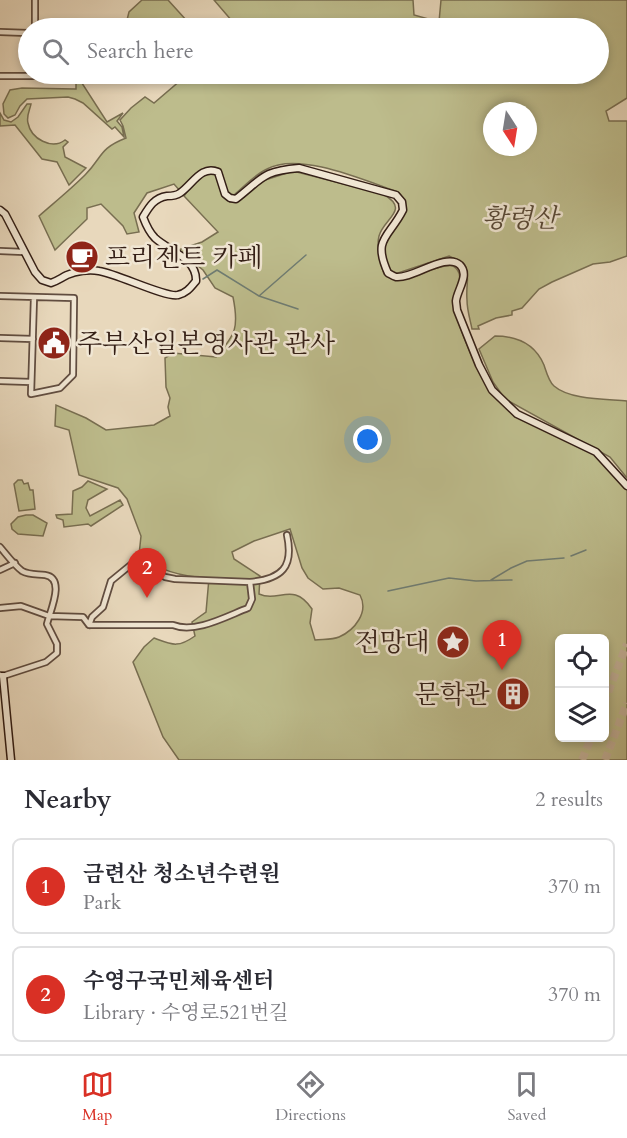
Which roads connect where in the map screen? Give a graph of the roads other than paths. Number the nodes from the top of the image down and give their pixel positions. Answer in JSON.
{"nodes":[{"id":1,"x":35,"y":0,"type":"edge"},
{"id":2,"x":35,"y":18,"type":"edge"},
{"id":3,"x":0,"y":32,"type":"edge"},
{"id":4,"x":18,"y":33,"type":"edge"},
{"id":5,"x":18,"y":75,"type":"edge"},
{"id":6,"x":0,"y":76,"type":"edge"},
{"id":7,"x":0,"y":210,"type":"edge"},
{"id":8,"x":0,"y":251,"type":"edge"},
{"id":9,"x":25,"y":252,"type":"junction"},
{"id":10,"x":0,"y":296,"type":"edge"},
{"id":11,"x":34,"y":297,"type":"junction"},
{"id":12,"x":0,"y":338,"type":"edge"},
{"id":13,"x":33,"y":339,"type":"junction"},
{"id":14,"x":0,"y":381,"type":"edge"},
{"id":15,"x":31,"y":382,"type":"junction"},
{"id":16,"x":627,"y":486,"type":"edge"},
{"id":17,"x":287,"y":535,"type":"dead end"},
{"id":18,"x":0,"y":547,"type":"edge"},
{"id":19,"x":15,"y":563,"type":"junction"},
{"id":20,"x":0,"y":570,"type":"edge"},
{"id":21,"x":250,"y":582,"type":"junction"},
{"id":22,"x":0,"y":608,"type":"edge"},
{"id":23,"x":49,"y":616,"type":"junction"},
{"id":24,"x":89,"y":625,"type":"junction"},
{"id":25,"x":1,"y":676,"type":"edge"},
{"id":26,"x":11,"y":760,"type":"edge"}],
"edges":[{"from":1,"to":2,"type":"street"},
{"from":3,"to":4,"type":"street"},
{"from":5,"to":6,"type":"street"},
{"from":7,"to":9,"type":"street"},
{"from":8,"to":9,"type":"street"},
{"from":9,"to":16,"type":"street"},
{"from":10,"to":11,"type":"street"},
{"from":11,"to":13,"type":"street"},
{"from":11,"to":15,"type":"street"},
{"from":12,"to":13,"type":"street"},
{"from":13,"to":15,"type":"street"},
{"from":14,"to":15,"type":"street"},
{"from":17,"to":21,"type":"street"},
{"from":18,"to":19,"type":"street"},
{"from":19,"to":20,"type":"street"},
{"from":19,"to":23,"type":"street"},
{"from":21,"to":24,"type":"street"},
{"from":21,"to":24,"type":"street"},
{"from":22,"to":23,"type":"street"},
{"from":23,"to":24,"type":"street"},
{"from":23,"to":25,"type":"street"},
{"from":25,"to":26,"type":"street"}]}
